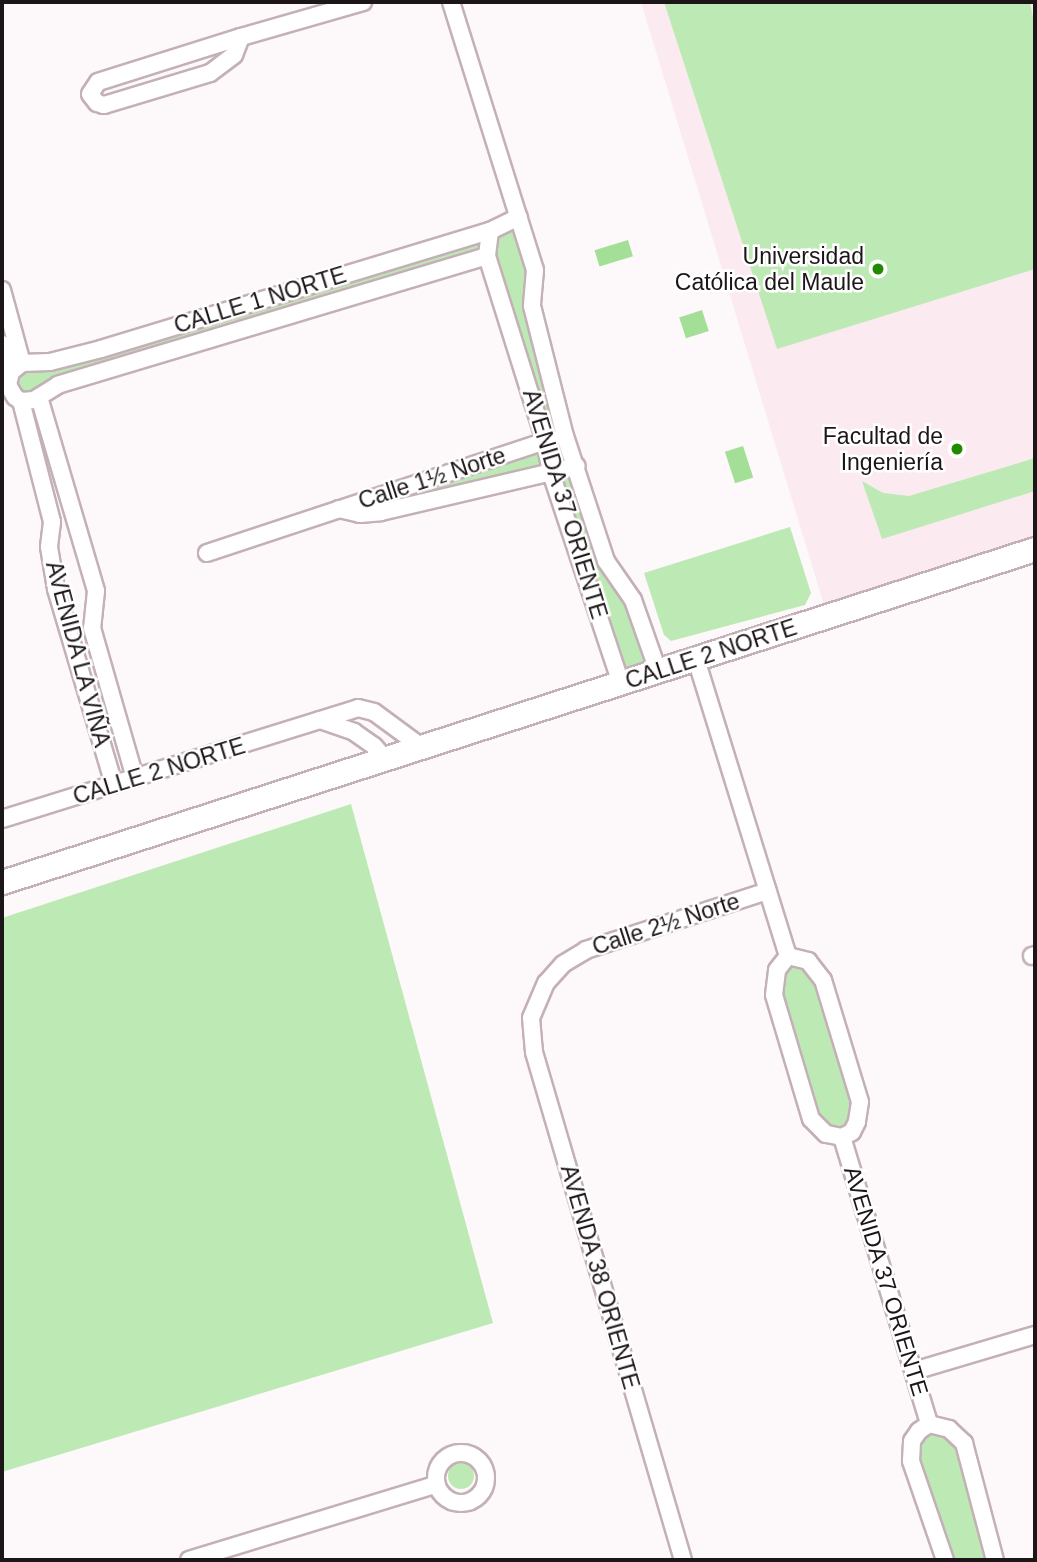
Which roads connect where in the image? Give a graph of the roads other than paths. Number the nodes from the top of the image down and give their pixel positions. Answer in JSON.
{"nodes":[{"id":1,"x":363,"y":2,"type":"edge"},
{"id":2,"x":451,"y":3,"type":"edge"},
{"id":3,"x":241,"y":37,"type":"junction"},
{"id":4,"x":519,"y":217,"type":"junction"},
{"id":5,"x":490,"y":231,"type":"junction"},
{"id":6,"x":487,"y":256,"type":"junction"},
{"id":7,"x":2,"y":290,"type":"edge"},
{"id":8,"x":534,"y":315,"type":"junction"},
{"id":9,"x":510,"y":325,"type":"junction"},
{"id":10,"x":2,"y":344,"type":"edge"},
{"id":11,"x":21,"y":366,"type":"junction"},
{"id":12,"x":41,"y":395,"type":"junction"},
{"id":13,"x":21,"y":401,"type":"junction"},
{"id":14,"x":565,"y":436,"type":"junction"},
{"id":15,"x":545,"y":441,"type":"junction"},
{"id":16,"x":577,"y":466,"type":"junction"},
{"id":17,"x":551,"y":473,"type":"junction"},
{"id":18,"x":339,"y":509,"type":"junction"},
{"id":19,"x":1035,"y":549,"type":"edge"},
{"id":20,"x":207,"y":553,"type":"dead end"},
{"id":21,"x":696,"y":659,"type":"junction"},
{"id":22,"x":658,"y":671,"type":"junction"},
{"id":23,"x":621,"y":683,"type":"junction"},
{"id":24,"x":320,"y":720,"type":"junction"},
{"id":25,"x":423,"y":748,"type":"junction"},
{"id":26,"x":386,"y":760,"type":"junction"},
{"id":27,"x":135,"y":778,"type":"junction"},
{"id":28,"x":114,"y":785,"type":"junction"},
{"id":29,"x":2,"y":819,"type":"edge"},
{"id":30,"x":2,"y":882,"type":"edge"},
{"id":31,"x":768,"y":891,"type":"junction"},
{"id":32,"x":788,"y":956,"type":"junction"},
{"id":33,"x":539,"y":993,"type":"joint"},
{"id":34,"x":842,"y":1138,"type":"junction"},
{"id":35,"x":1035,"y":1335,"type":"edge"},
{"id":36,"x":914,"y":1371,"type":"junction"},
{"id":37,"x":929,"y":1424,"type":"junction"},
{"id":38,"x":437,"y":1484,"type":"dead end"},
{"id":39,"x":189,"y":1560,"type":"edge"},
{"id":40,"x":682,"y":1560,"type":"edge"},
{"id":41,"x":945,"y":1560,"type":"edge"},
{"id":42,"x":995,"y":1560,"type":"edge"}],
"edges":[{"from":1,"to":3,"type":"street"},
{"from":2,"to":4,"type":"street","name":"AVENIDA 37 ORIENTE"},
{"from":3,"to":3,"type":"street"},
{"from":4,"to":5,"type":"street"},
{"from":4,"to":8,"type":"street","name":"AVENIDA 37 ORIENTE"},
{"from":5,"to":6,"type":"street","name":"AVENIDA 37 ORIENTE"},
{"from":5,"to":11,"type":"street","name":"CALLE 1 NORTE"},
{"from":6,"to":9,"type":"street","name":"AVENIDA 37 ORIENTE"},
{"from":6,"to":12,"type":"street","name":"CALLE 1 NORTE"},
{"from":7,"to":11,"type":"street"},
{"from":8,"to":9,"type":"street"},
{"from":8,"to":14,"type":"street","name":"AVENIDA 37 ORIENTE"},
{"from":9,"to":15,"type":"street","name":"AVENIDA 37 ORIENTE"},
{"from":10,"to":11,"type":"street"},
{"from":11,"to":12,"type":"street"},
{"from":11,"to":13,"type":"street"},
{"from":12,"to":13,"type":"street"},
{"from":12,"to":27,"type":"street","name":"AVENIDA LA VIÑA"},
{"from":13,"to":28,"type":"street","name":"AVENIDA LA VIÑA"},
{"from":14,"to":15,"type":"street","name":"Calle 1½ Norte"},
{"from":14,"to":16,"type":"street","name":"AVENIDA 37 ORIENTE"},
{"from":15,"to":17,"type":"street","name":"AVENIDA 37 ORIENTE"},
{"from":15,"to":18,"type":"street","name":"Calle 1½ Norte"},
{"from":16,"to":17,"type":"street","name":"Calle 1½ Norte"},
{"from":16,"to":22,"type":"street","name":"AVENIDA 37 ORIENTE"},
{"from":17,"to":18,"type":"street","name":"Calle 1½ Norte"},
{"from":17,"to":23,"type":"street","name":"AVENIDA 37 ORIENTE"},
{"from":18,"to":20,"type":"street","name":"Calle 1½ Norte"},
{"from":19,"to":21,"type":"main road","name":"CALLE 2 NORTE"},
{"from":21,"to":22,"type":"main road","name":"CALLE 2 NORTE"},
{"from":21,"to":31,"type":"street"},
{"from":22,"to":23,"type":"main road","name":"CALLE 2 NORTE"},
{"from":23,"to":25,"type":"main road","name":"CALLE 2 NORTE"},
{"from":24,"to":25,"type":"street","name":"CALLE 2 NORTE"},
{"from":24,"to":26,"type":"street"},
{"from":24,"to":27,"type":"street","name":"CALLE 2 NORTE"},
{"from":25,"to":26,"type":"main road","name":"CALLE 2 NORTE"},
{"from":26,"to":30,"type":"main road","name":"CALLE 2 NORTE"},
{"from":27,"to":28,"type":"street","name":"CALLE 2 NORTE"},
{"from":28,"to":29,"type":"street","name":"CALLE 2 NORTE"},
{"from":31,"to":32,"type":"street"},
{"from":31,"to":33,"type":"street","name":"Calle 2½ Norte"},
{"from":32,"to":34,"type":"street","name":"AVENIDA 37 ORIENTE"},
{"from":32,"to":34,"type":"street","name":"AVENIDA 37 ORIENTE"},
{"from":33,"to":40,"type":"street","name":"AVENDA 38 ORIENTE"},
{"from":34,"to":36,"type":"street","name":"AVENIDA 37 ORIENTE"},
{"from":35,"to":36,"type":"street"},
{"from":36,"to":37,"type":"street","name":"AVENIDA 37 ORIENTE"},
{"from":37,"to":41,"type":"street","name":"AVENIDA 37 ORIENTE"},
{"from":37,"to":42,"type":"street","name":"AVENIDA 37 ORIENTE"},
{"from":38,"to":39,"type":"street"}]}
